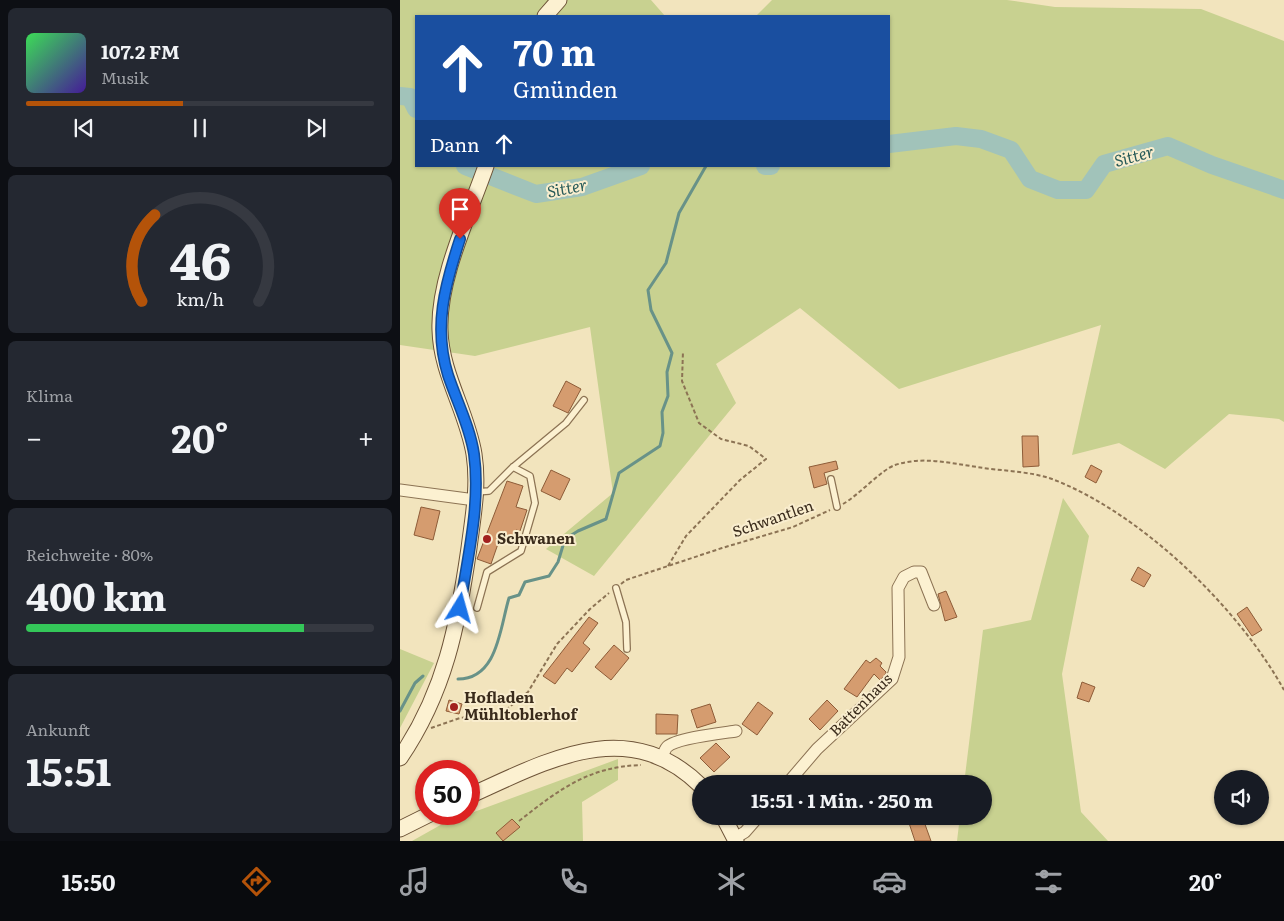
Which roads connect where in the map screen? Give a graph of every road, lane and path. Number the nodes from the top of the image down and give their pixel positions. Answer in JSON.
{"nodes":[{"id":1,"x":559,"y":0,"type":"edge"},
{"id":2,"x":546,"y":15,"type":"edge"},
{"id":3,"x":486,"y":167,"type":"edge"},
{"id":4,"x":683,"y":351,"type":"dead end"},
{"id":5,"x":584,"y":400,"type":"dead end"},
{"id":6,"x":513,"y":467,"type":"junction"},
{"id":7,"x":831,"y":479,"type":"dead end"},
{"id":8,"x":400,"y":490,"type":"edge"},
{"id":9,"x":476,"y":496,"type":"junction"},
{"id":10,"x":837,"y":507,"type":"junction"},
{"id":11,"x":668,"y":566,"type":"junction"},
{"id":12,"x":616,"y":588,"type":"junction"},
{"id":13,"x":934,"y":605,"type":"dead end"},
{"id":14,"x":477,"y":608,"type":"dead end"},
{"id":15,"x":627,"y":650,"type":"dead end"},
{"id":16,"x":1284,"y":690,"type":"edge"},
{"id":17,"x":419,"y":727,"type":"junction"},
{"id":18,"x":736,"y":731,"type":"dead end"},
{"id":19,"x":400,"y":758,"type":"edge"},
{"id":20,"x":662,"y":758,"type":"junction"},
{"id":21,"x":647,"y":765,"type":"dead end"},
{"id":22,"x":795,"y":775,"type":"edge"},
{"id":23,"x":692,"y":778,"type":"edge"},
{"id":24,"x":480,"y":791,"type":"edge"},
{"id":25,"x":519,"y":821,"type":"dead end"},
{"id":26,"x":415,"y":822,"type":"edge"},
{"id":27,"x":728,"y":825,"type":"edge"},
{"id":28,"x":752,"y":825,"type":"edge"},
{"id":29,"x":400,"y":829,"type":"edge"},
{"id":30,"x":736,"y":840,"type":"edge"}],
"edges":[{"from":1,"to":2,"type":"main road"},
{"from":3,"to":9,"type":"main road"},
{"from":4,"to":11,"type":"path"},
{"from":5,"to":6,"type":"lane"},
{"from":6,"to":9,"type":"lane"},
{"from":6,"to":14,"type":"lane"},
{"from":7,"to":10,"type":"lane"},
{"from":8,"to":9,"type":"street"},
{"from":9,"to":17,"type":"main road"},
{"from":10,"to":11,"type":"path","name":"Schwantlen"},
{"from":10,"to":16,"type":"path","name":"Schwantlen"},
{"from":11,"to":12,"type":"path","name":"Schwantlen"},
{"from":12,"to":15,"type":"lane"},
{"from":12,"to":17,"type":"path","name":"Schwantlen"},
{"from":13,"to":22,"type":"street","name":"Battenhaus"},
{"from":17,"to":19,"type":"main road"},
{"from":18,"to":20,"type":"street"},
{"from":20,"to":23,"type":"main road"},
{"from":20,"to":24,"type":"main road"},
{"from":21,"to":25,"type":"path"},
{"from":26,"to":29,"type":"main road"},
{"from":27,"to":30,"type":"main road"},
{"from":28,"to":30,"type":"street"}]}
